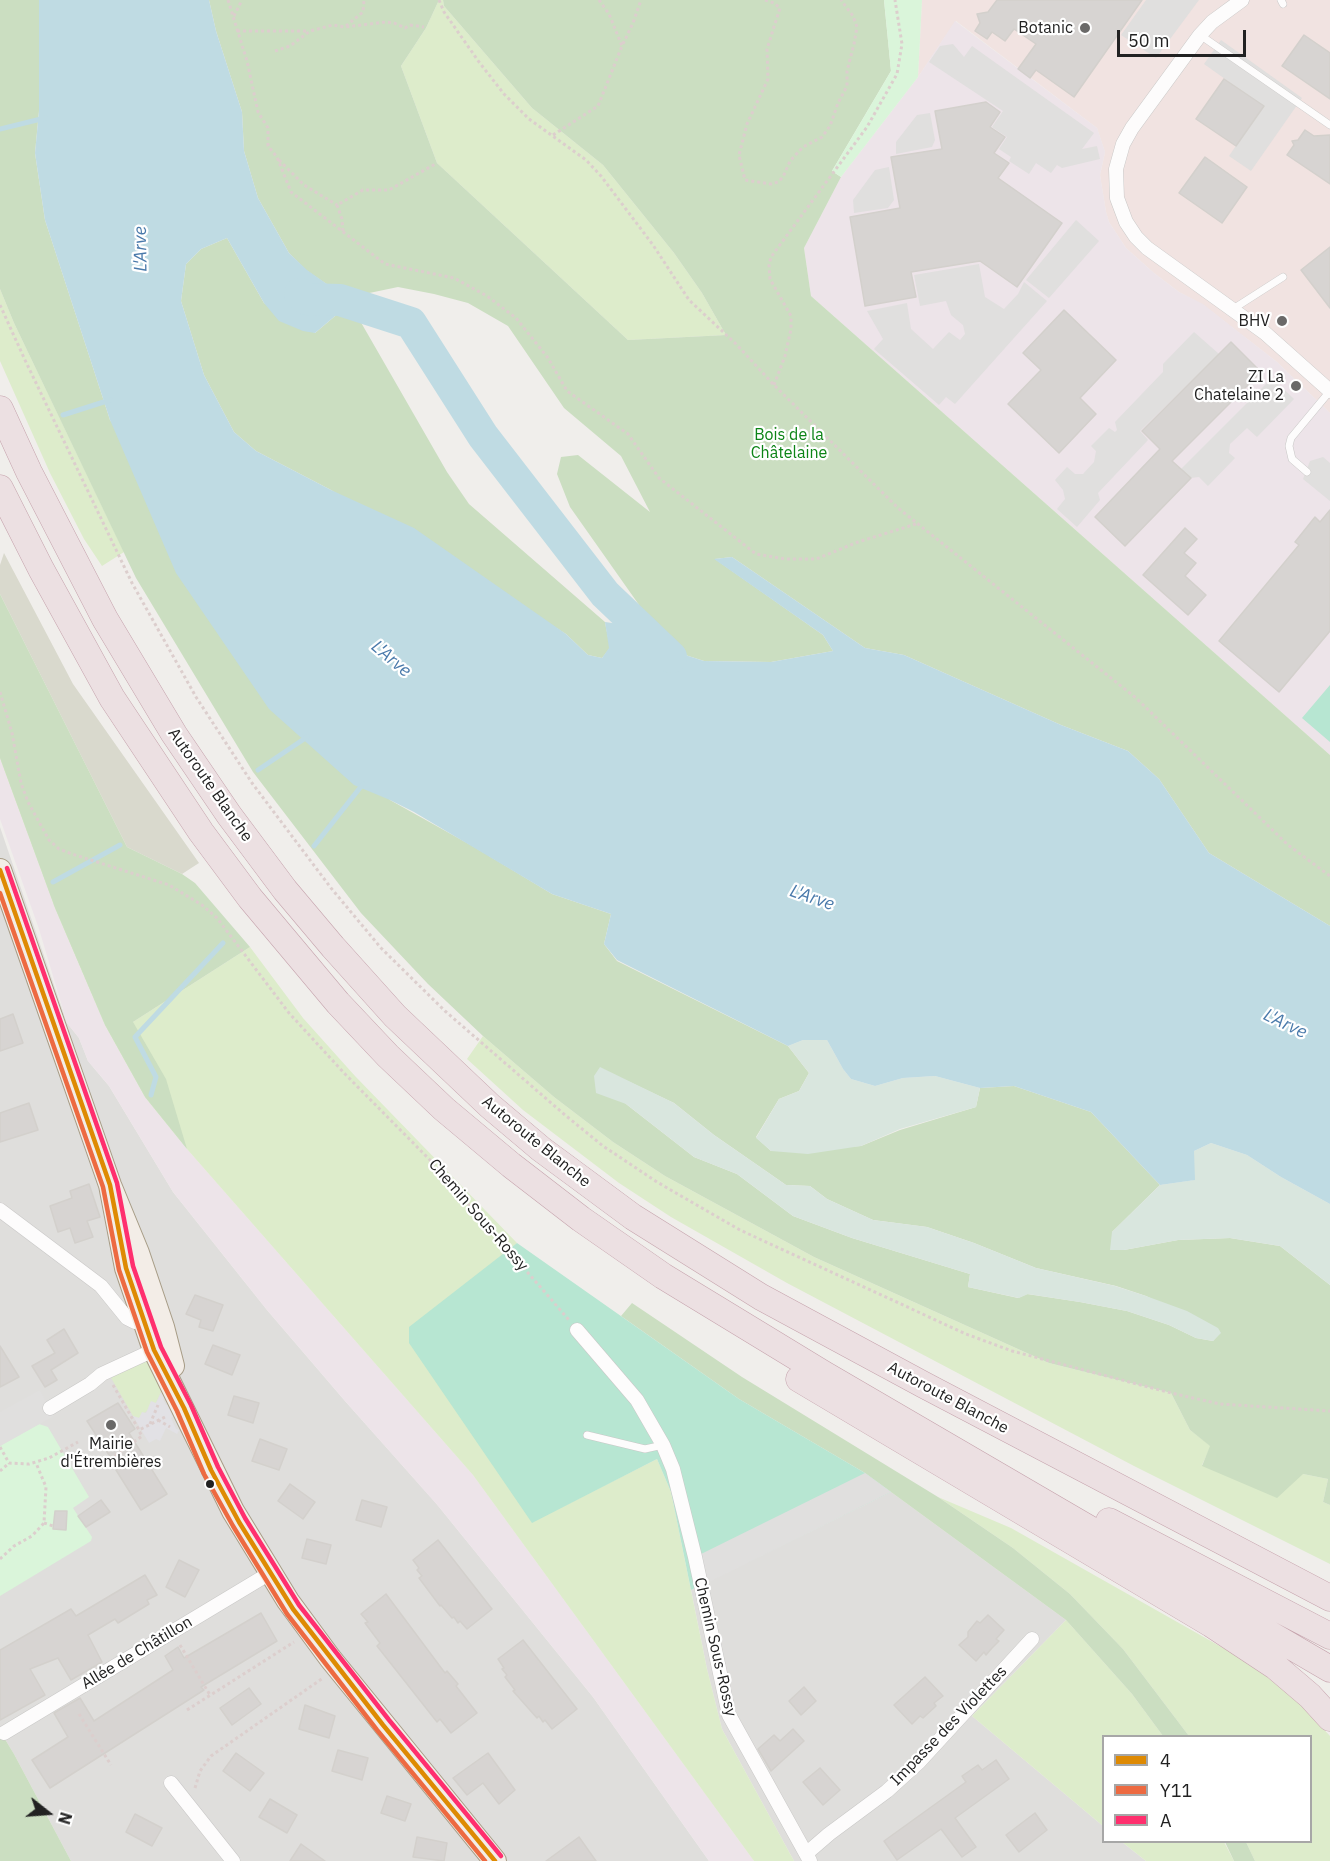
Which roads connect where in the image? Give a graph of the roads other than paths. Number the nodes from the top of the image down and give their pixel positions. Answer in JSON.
{"nodes":[{"id":1,"x":1242,"y":0,"type":"edge"},
{"id":2,"x":1200,"y":35,"type":"junction"},
{"id":3,"x":1330,"y":125,"type":"edge"},
{"id":4,"x":1283,"y":277,"type":"dead end"},
{"id":5,"x":1233,"y":309,"type":"junction"},
{"id":6,"x":1330,"y":391,"type":"edge"},
{"id":7,"x":0,"y":409,"type":"edge"},
{"id":8,"x":1307,"y":472,"type":"dead end"},
{"id":9,"x":0,"y":488,"type":"edge"},
{"id":10,"x":0,"y":870,"type":"edge"},
{"id":11,"x":111,"y":1185,"type":"junction"},
{"id":12,"x":1,"y":1213,"type":"edge"},
{"id":13,"x":581,"y":1219,"type":"junction"},
{"id":14,"x":144,"y":1320,"type":"junction"},
{"id":15,"x":578,"y":1330,"type":"road end"},
{"id":16,"x":161,"y":1347,"type":"junction"},
{"id":17,"x":824,"y":1374,"type":"junction"},
{"id":18,"x":50,"y":1408,"type":"dead end"},
{"id":19,"x":587,"y":1435,"type":"dead end"},
{"id":20,"x":663,"y":1445,"type":"junction"},
{"id":21,"x":1177,"y":1518,"type":"junction"},
{"id":22,"x":270,"y":1573,"type":"junction"},
{"id":23,"x":1330,"y":1582,"type":"edge"},
{"id":24,"x":1330,"y":1598,"type":"edge"},
{"id":25,"x":1330,"y":1636,"type":"edge"},
{"id":26,"x":1032,"y":1639,"type":"dead end"},
{"id":27,"x":1330,"y":1669,"type":"edge"},
{"id":28,"x":1330,"y":1718,"type":"edge"},
{"id":29,"x":4,"y":1733,"type":"dead end"},
{"id":30,"x":171,"y":1783,"type":"dead end"},
{"id":31,"x":808,"y":1857,"type":"edge"},
{"id":32,"x":233,"y":1861,"type":"edge"},
{"id":33,"x":495,"y":1861,"type":"edge"}],
"edges":[{"from":1,"to":2,"type":"street"},
{"from":2,"to":3,"type":"lane"},
{"from":2,"to":5,"type":"street"},
{"from":4,"to":5,"type":"lane"},
{"from":5,"to":6,"type":"street"},
{"from":6,"to":8,"type":"lane"},
{"from":7,"to":21,"type":"highway","name":"Autoroute Blanche"},
{"from":9,"to":13,"type":"highway","name":"Autoroute Blanche"},
{"from":10,"to":11,"type":"main road"},
{"from":11,"to":14,"type":"main road"},
{"from":11,"to":16,"type":"main road"},
{"from":12,"to":14,"type":"street"},
{"from":13,"to":17,"type":"highway","name":"Autoroute Blanche"},
{"from":13,"to":28,"type":"highway"},
{"from":14,"to":16,"type":"main road"},
{"from":15,"to":20,"type":"street","name":"Chemin Sous-Rossy"},
{"from":16,"to":18,"type":"street"},
{"from":16,"to":22,"type":"main road"},
{"from":17,"to":25,"type":"highway"},
{"from":17,"to":27,"type":"highway","name":"Autoroute Blanche"},
{"from":19,"to":20,"type":"lane"},
{"from":20,"to":31,"type":"street","name":"Chemin Sous-Rossy"},
{"from":21,"to":23,"type":"highway"},
{"from":21,"to":24,"type":"highway","name":"Autoroute Blanche"},
{"from":22,"to":29,"type":"street","name":"Allée de Châtillon"},
{"from":22,"to":33,"type":"main road"},
{"from":26,"to":31,"type":"street","name":"Impasse des Violettes"},
{"from":30,"to":32,"type":"street"}]}
